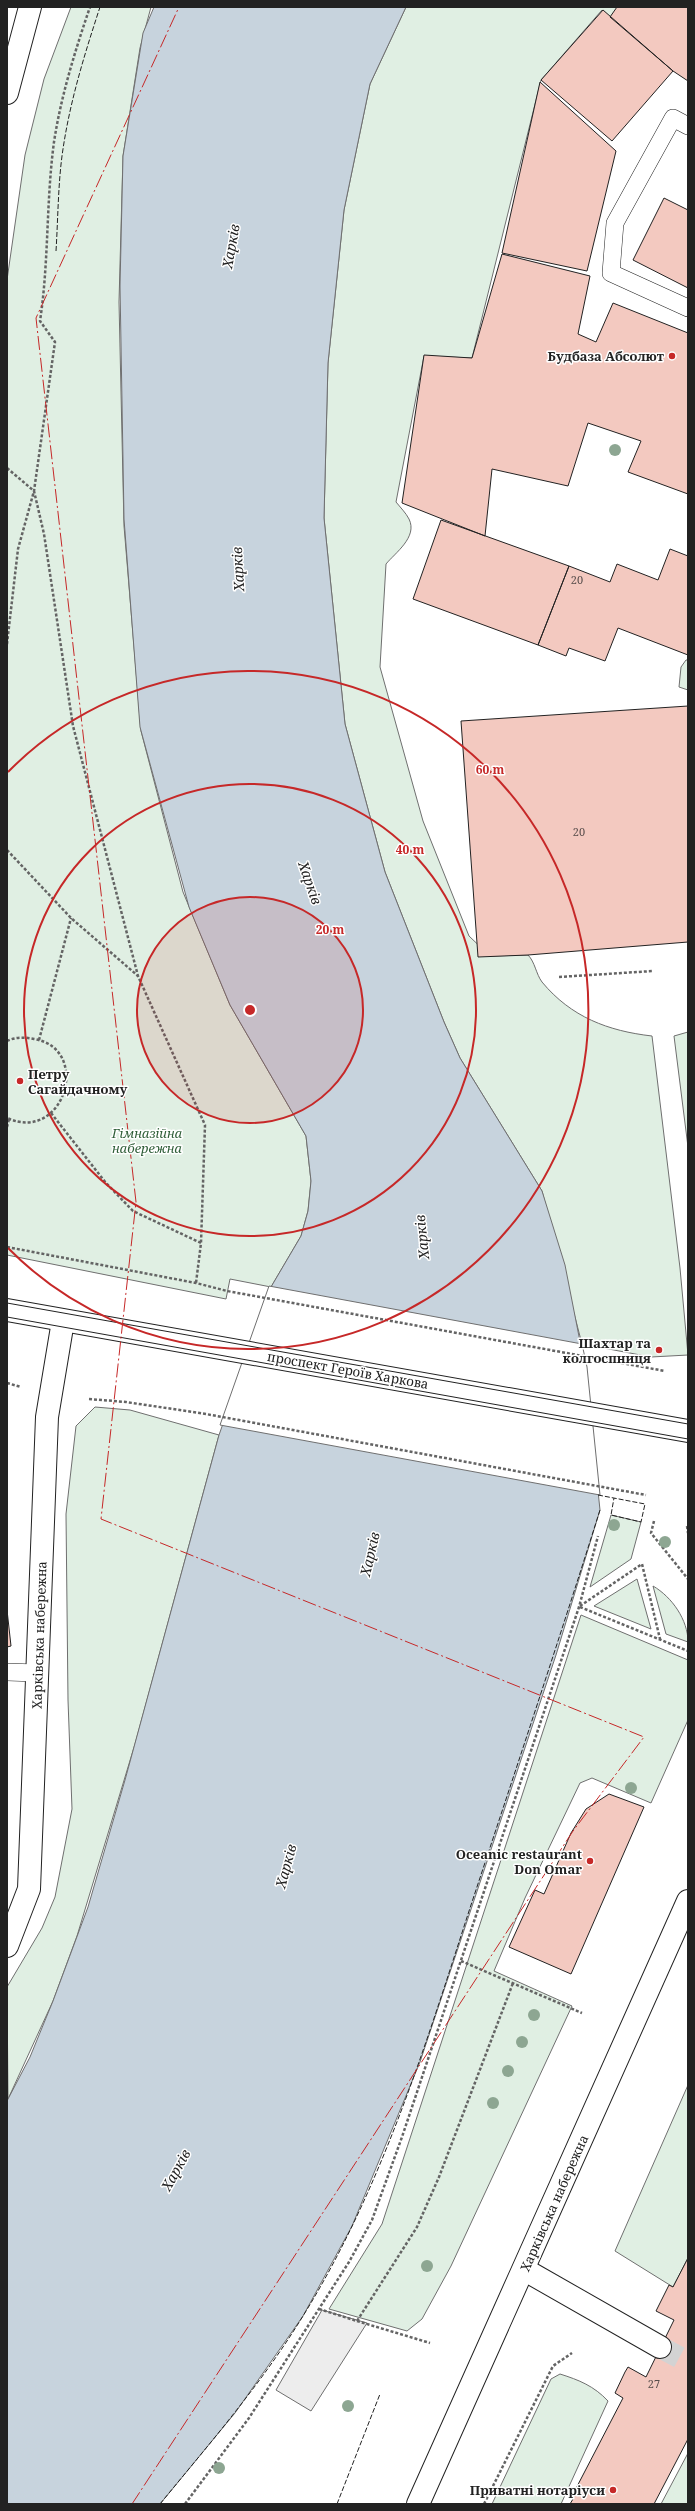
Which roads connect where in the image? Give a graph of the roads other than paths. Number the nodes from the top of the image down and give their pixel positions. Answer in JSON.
{"nodes":[{"id":1,"x":30,"y":7,"type":"edge"},
{"id":2,"x":7,"y":93,"type":"edge"},
{"id":3,"x":688,"y":126,"type":"edge"},
{"id":4,"x":688,"y":308,"type":"edge"},
{"id":5,"x":7,"y":1310,"type":"edge"},
{"id":6,"x":63,"y":1321,"type":"junction"},
{"id":7,"x":688,"y":1431,"type":"edge"},
{"id":8,"x":7,"y":1672,"type":"edge"},
{"id":9,"x":37,"y":1673,"type":"junction"},
{"id":10,"x":688,"y":1900,"type":"edge"},
{"id":11,"x":7,"y":1946,"type":"edge"},
{"id":12,"x":525,"y":2270,"type":"junction"},
{"id":13,"x":660,"y":2347,"type":"tunnel mouth"},
{"id":14,"x":418,"y":2504,"type":"edge"}],
"edges":[{"from":1,"to":2,"type":"main road"},
{"from":3,"to":4,"type":"lane"},
{"from":5,"to":6,"type":"main road","name":"проспект Героїв Харкова"},
{"from":6,"to":7,"type":"main road","name":"проспект Героїв Харкова"},
{"from":6,"to":9,"type":"main road","name":"Харківська набережна"},
{"from":8,"to":9,"type":"lane"},
{"from":9,"to":11,"type":"main road","name":"Харківська набережна"},
{"from":10,"to":12,"type":"main road","name":"Харківська набережна"},
{"from":12,"to":13,"type":"main road"},
{"from":12,"to":14,"type":"main road","name":"Харківська набережна"}]}
